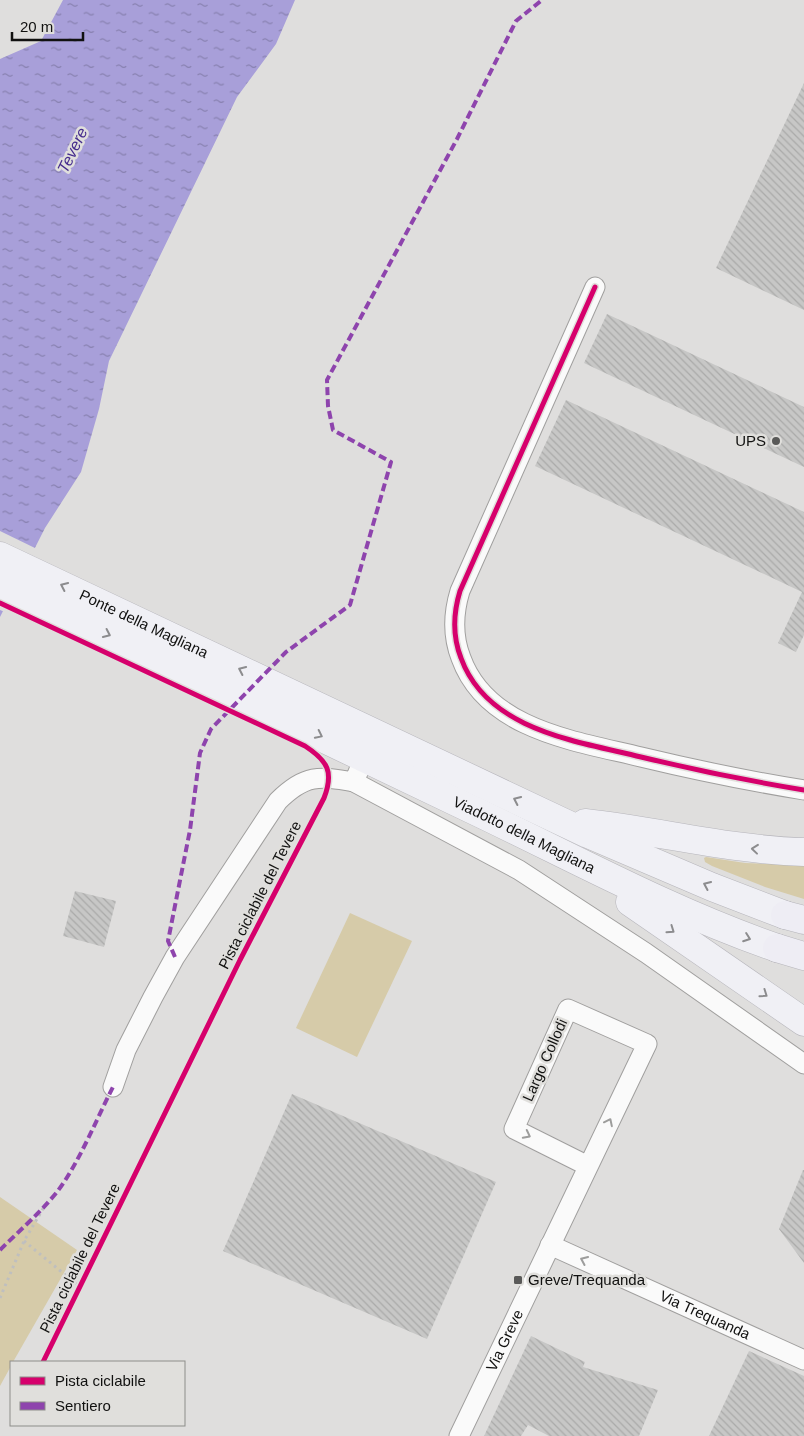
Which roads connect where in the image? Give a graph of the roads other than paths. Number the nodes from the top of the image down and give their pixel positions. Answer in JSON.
{"nodes":[{"id":1,"x":595,"y":287,"type":"dead end"},
{"id":2,"x":0,"y":556,"type":"edge"},
{"id":3,"x":0,"y":584,"type":"edge"},
{"id":4,"x":281,"y":702,"type":"junction"},
{"id":5,"x":365,"y":758,"type":"junction"},
{"id":6,"x":354,"y":782,"type":"junction"},
{"id":7,"x":804,"y":790,"type":"edge"},
{"id":8,"x":561,"y":820,"type":"junction"},
{"id":9,"x":559,"y":852,"type":"junction"},
{"id":10,"x":804,"y":852,"type":"edge"},
{"id":11,"x":794,"y":918,"type":"edge"},
{"id":12,"x":804,"y":956,"type":"edge"},
{"id":13,"x":804,"y":1022,"type":"edge"},
{"id":14,"x":804,"y":1064,"type":"edge"},
{"id":15,"x":112,"y":1087,"type":"dead end"},
{"id":16,"x":588,"y":1166,"type":"junction"},
{"id":17,"x":550,"y":1245,"type":"junction"},
{"id":18,"x":804,"y":1360,"type":"edge"},
{"id":19,"x":459,"y":1436,"type":"edge"}],
"edges":[{"from":1,"to":7,"type":"street"},
{"from":4,"to":2,"type":"highway","name":"Ponte della Magliana","one_way":true},
{"from":3,"to":4,"type":"highway","name":"Ponte della Magliana","one_way":true},
{"from":4,"to":5,"type":"highway","name":"Viadotto della Magliana","one_way":true},
{"from":8,"to":4,"type":"highway","name":"Viadotto della Magliana","one_way":true},
{"from":5,"to":6,"type":"street"},
{"from":5,"to":9,"type":"highway","name":"Viadotto della Magliana"},
{"from":6,"to":14,"type":"street"},
{"from":6,"to":15,"type":"street"},
{"from":10,"to":8,"type":"highway","one_way":true},
{"from":11,"to":8,"type":"highway","name":"Viadotto della Magliana","one_way":true},
{"from":9,"to":12,"type":"highway","name":"Viadotto della Magliana","one_way":true},
{"from":9,"to":13,"type":"highway","one_way":true},
{"from":16,"to":16,"type":"street","name":"Largo Collodi","one_way":true},
{"from":16,"to":17,"type":"street","name":"Largo Collodi"},
{"from":18,"to":17,"type":"street","name":"Via Trequanda","one_way":true},
{"from":17,"to":19,"type":"street","name":"Via Greve"}]}
